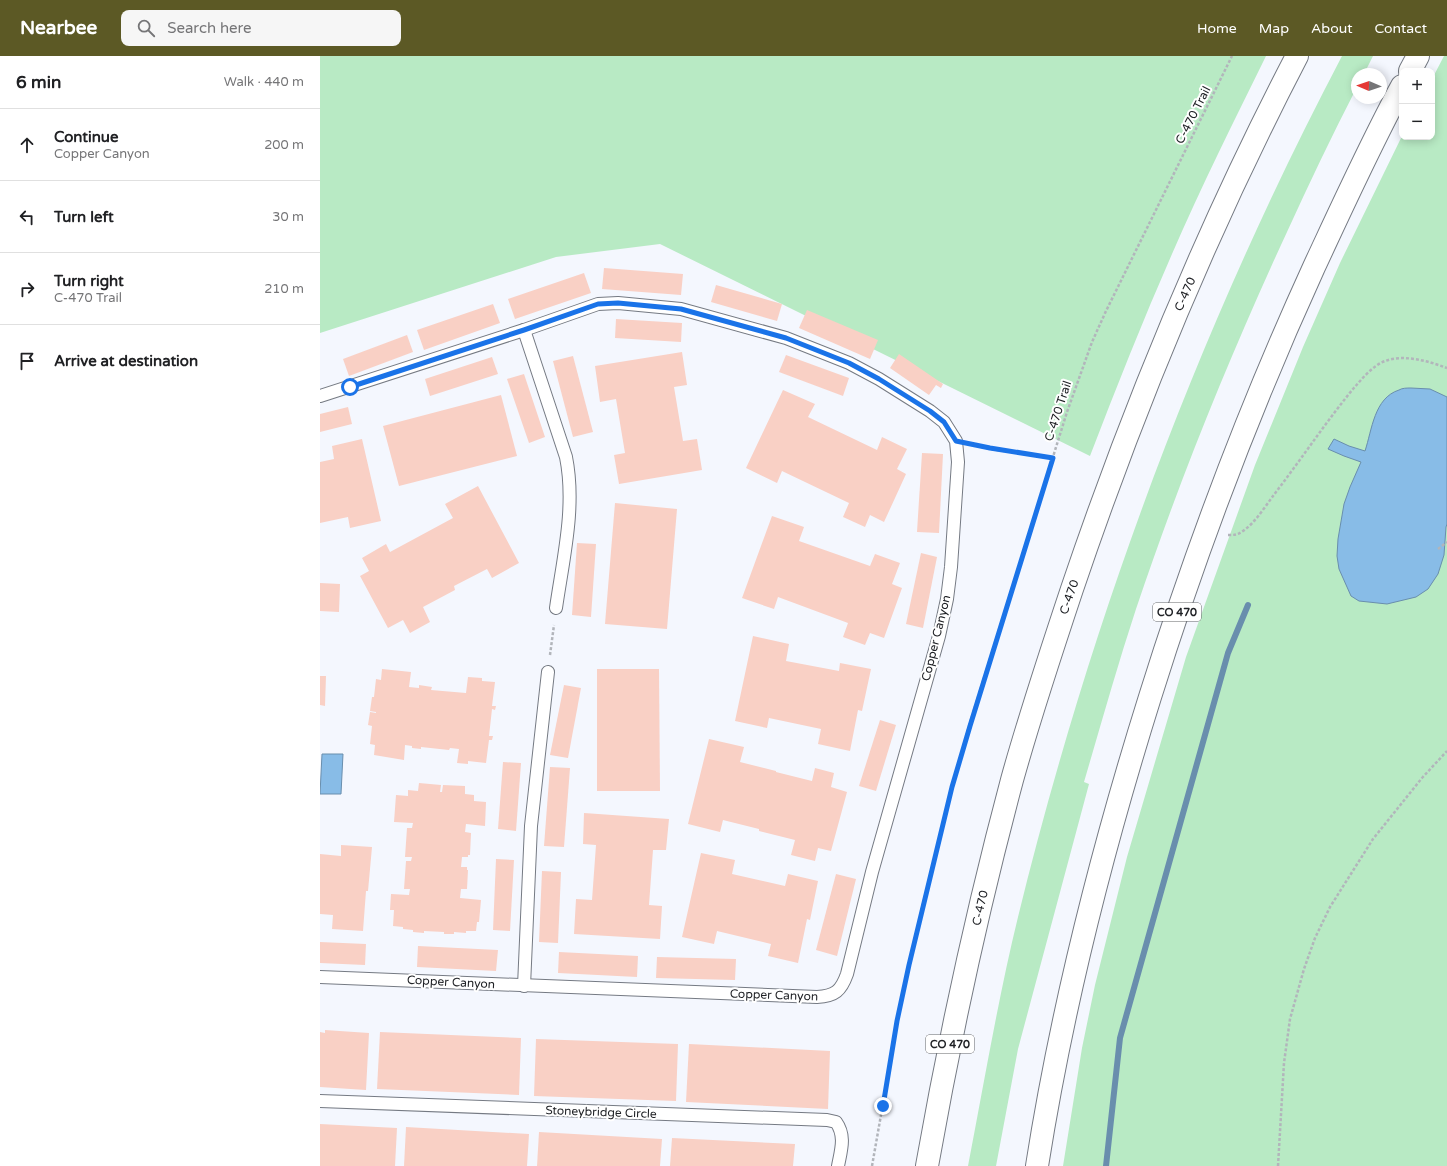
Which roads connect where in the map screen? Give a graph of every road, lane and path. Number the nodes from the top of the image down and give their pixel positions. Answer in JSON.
{"nodes":[{"id":1,"x":1232,"y":56,"type":"edge"},
{"id":2,"x":1297,"y":56,"type":"edge"},
{"id":3,"x":1418,"y":56,"type":"edge"},
{"id":4,"x":1412,"y":68,"type":"edge"},
{"id":5,"x":1399,"y":92,"type":"edge"},
{"id":6,"x":524,"y":330,"type":"junction"},
{"id":7,"x":1447,"y":368,"type":"edge"},
{"id":8,"x":320,"y":396,"type":"edge"},
{"id":9,"x":956,"y":441,"type":"junction"},
{"id":10,"x":1053,"y":458,"type":"junction"},
{"id":11,"x":1204,"y":535,"type":"junction"},
{"id":12,"x":1447,"y":542,"type":"edge"},
{"id":13,"x":1438,"y":549,"type":"dead end"},
{"id":14,"x":556,"y":608,"type":"joint"},
{"id":15,"x":548,"y":672,"type":"joint"},
{"id":16,"x":1447,"y":751,"type":"edge"},
{"id":17,"x":320,"y":977,"type":"edge"},
{"id":18,"x":524,"y":986,"type":"junction"},
{"id":19,"x":320,"y":1101,"type":"edge"},
{"id":20,"x":838,"y":1166,"type":"edge"},
{"id":21,"x":872,"y":1166,"type":"edge"},
{"id":22,"x":927,"y":1166,"type":"edge"},
{"id":23,"x":1037,"y":1166,"type":"edge"},
{"id":24,"x":1278,"y":1166,"type":"edge"}],
"edges":[{"from":1,"to":10,"type":"path","name":"C-470 Trail"},
{"from":2,"to":22,"type":"highway","name":"C-470","number":"CO 470"},
{"from":3,"to":4,"type":"highway"},
{"from":5,"to":11,"type":"highway","number":"CO 470"},
{"from":6,"to":8,"type":"lane","name":"Copper Canyon"},
{"from":6,"to":9,"type":"lane","name":"Copper Canyon"},
{"from":6,"to":14,"type":"lane"},
{"from":7,"to":11,"type":"path"},
{"from":9,"to":10,"type":"path"},
{"from":9,"to":18,"type":"lane","name":"Copper Canyon"},
{"from":10,"to":21,"type":"path","name":"C-470 Trail"},
{"from":11,"to":23,"type":"highway","number":"CO 470"},
{"from":12,"to":13,"type":"path"},
{"from":14,"to":15,"type":"path"},
{"from":15,"to":18,"type":"lane"},
{"from":16,"to":24,"type":"path"},
{"from":17,"to":18,"type":"lane","name":"Copper Canyon"},
{"from":19,"to":20,"type":"lane","name":"Stoneybridge Circle"}]}
